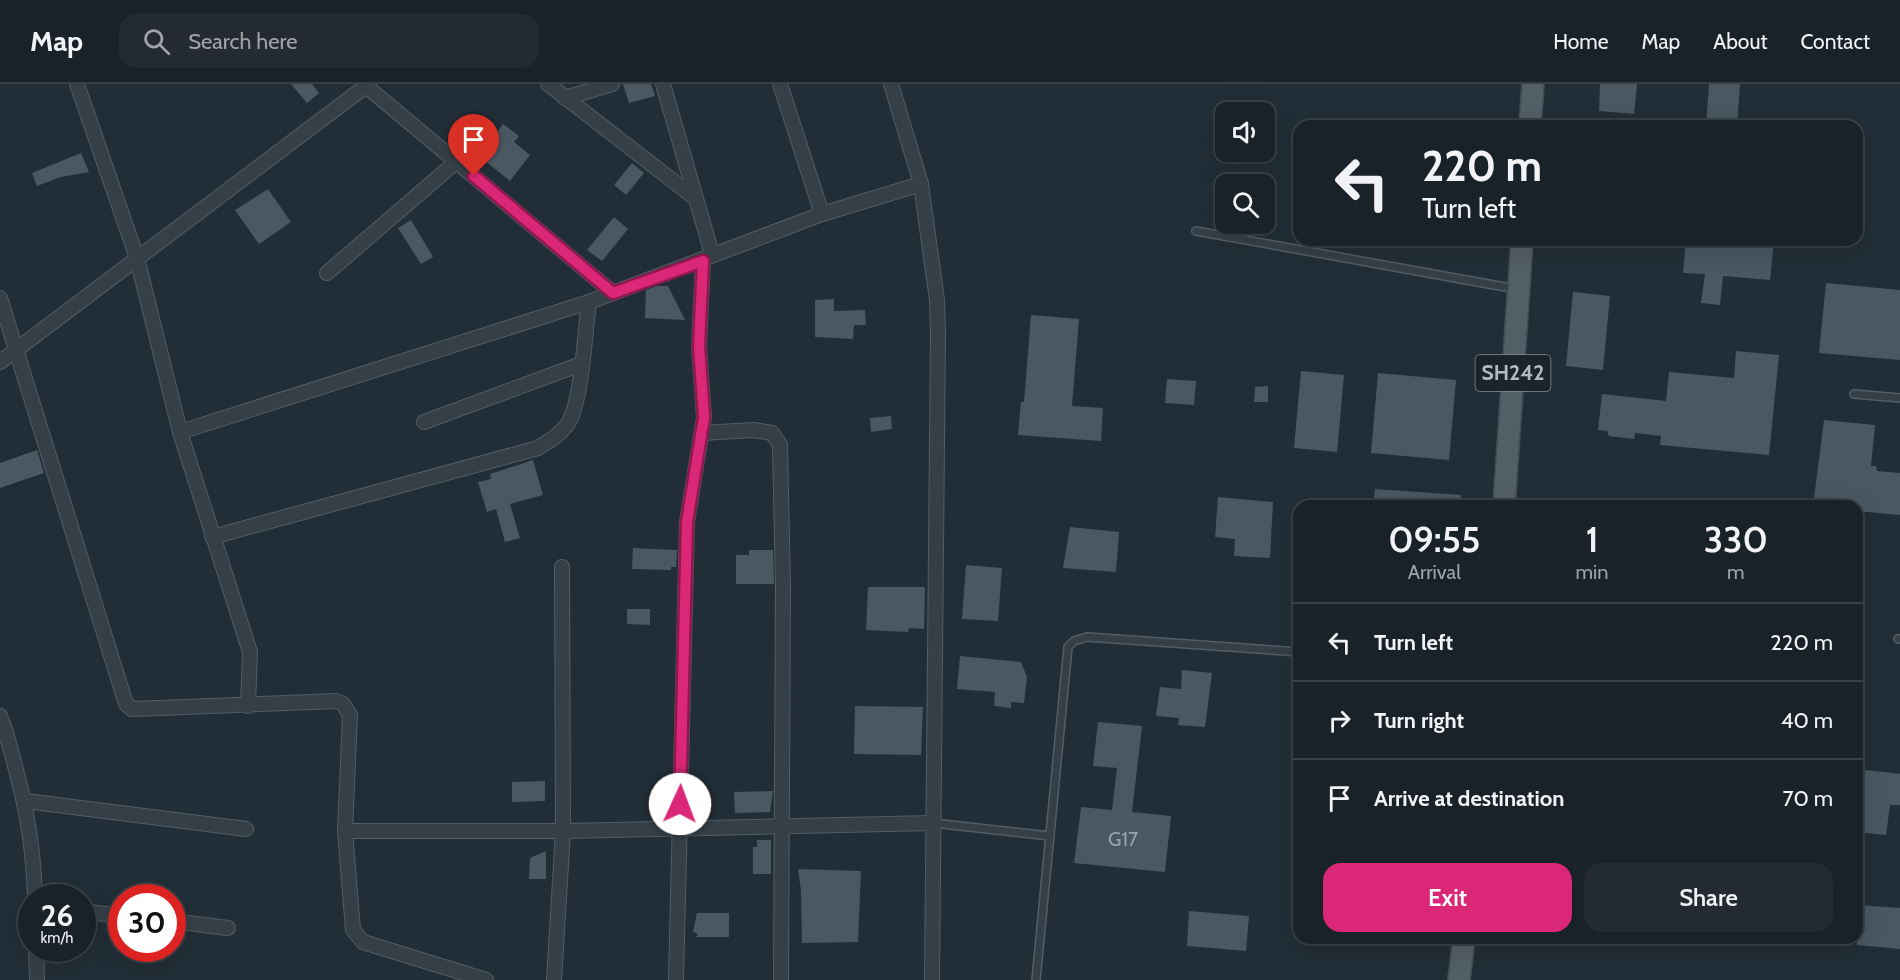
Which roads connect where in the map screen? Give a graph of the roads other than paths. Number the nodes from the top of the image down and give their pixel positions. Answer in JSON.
{"nodes":[{"id":1,"x":77,"y":84,"type":"edge"},
{"id":2,"x":548,"y":84,"type":"edge"},
{"id":3,"x":612,"y":84,"type":"edge"},
{"id":4,"x":663,"y":84,"type":"edge"},
{"id":5,"x":780,"y":84,"type":"edge"},
{"id":6,"x":891,"y":84,"type":"edge"},
{"id":7,"x":1533,"y":84,"type":"edge"},
{"id":8,"x":366,"y":85,"type":"edge"},
{"id":9,"x":565,"y":98,"type":"junction"},
{"id":10,"x":1530,"y":120,"type":"edge"},
{"id":11,"x":456,"y":162,"type":"junction"},
{"id":12,"x":921,"y":184,"type":"junction"},
{"id":13,"x":695,"y":198,"type":"junction"},
{"id":14,"x":822,"y":214,"type":"junction"},
{"id":15,"x":1196,"y":231,"type":"dead end"},
{"id":16,"x":1522,"y":246,"type":"edge"},
{"id":17,"x":137,"y":258,"type":"junction"},
{"id":18,"x":707,"y":258,"type":"junction"},
{"id":19,"x":327,"y":273,"type":"dead end"},
{"id":20,"x":1519,"y":289,"type":"junction"},
{"id":21,"x":613,"y":293,"type":"junction"},
{"id":22,"x":0,"y":298,"type":"edge"},
{"id":23,"x":589,"y":302,"type":"junction"},
{"id":24,"x":18,"y":349,"type":"junction"},
{"id":25,"x":0,"y":362,"type":"edge"},
{"id":26,"x":581,"y":364,"type":"junction"},
{"id":27,"x":1854,"y":394,"type":"dead end"},
{"id":28,"x":1900,"y":398,"type":"edge"},
{"id":29,"x":424,"y":422,"type":"dead end"},
{"id":30,"x":180,"y":432,"type":"junction"},
{"id":31,"x":702,"y":433,"type":"junction"},
{"id":32,"x":1504,"y":500,"type":"edge"},
{"id":33,"x":212,"y":537,"type":"junction"},
{"id":34,"x":562,"y":567,"type":"dead end"},
{"id":35,"x":1293,"y":652,"type":"edge"},
{"id":36,"x":248,"y":706,"type":"junction"},
{"id":37,"x":0,"y":716,"type":"edge"},
{"id":38,"x":3,"y":733,"type":"edge"},
{"id":39,"x":26,"y":801,"type":"junction"},
{"id":40,"x":933,"y":822,"type":"junction"},
{"id":41,"x":782,"y":825,"type":"junction"},
{"id":42,"x":679,"y":828,"type":"junction"},
{"id":43,"x":246,"y":829,"type":"dead end"},
{"id":44,"x":345,"y":831,"type":"junction"},
{"id":45,"x":562,"y":831,"type":"junction"},
{"id":46,"x":1050,"y":836,"type":"junction"},
{"id":47,"x":34,"y":884,"type":"edge"},
{"id":48,"x":186,"y":923,"type":"edge"},
{"id":49,"x":228,"y":928,"type":"dead end"},
{"id":50,"x":1463,"y":944,"type":"edge"},
{"id":51,"x":36,"y":962,"type":"edge"},
{"id":52,"x":37,"y":980,"type":"edge"},
{"id":53,"x":486,"y":980,"type":"edge"},
{"id":54,"x":554,"y":980,"type":"edge"},
{"id":55,"x":676,"y":980,"type":"edge"},
{"id":56,"x":781,"y":980,"type":"edge"},
{"id":57,"x":932,"y":980,"type":"edge"},
{"id":58,"x":1036,"y":980,"type":"edge"},
{"id":59,"x":1459,"y":980,"type":"edge"}],
"edges":[{"from":1,"to":17,"type":"street"},
{"from":2,"to":9,"type":"street"},
{"from":3,"to":9,"type":"street"},
{"from":4,"to":13,"type":"street"},
{"from":5,"to":14,"type":"street"},
{"from":6,"to":12,"type":"street"},
{"from":7,"to":10,"type":"main road"},
{"from":8,"to":11,"type":"street"},
{"from":8,"to":17,"type":"street"},
{"from":9,"to":13,"type":"street"},
{"from":11,"to":19,"type":"street"},
{"from":11,"to":21,"type":"street"},
{"from":12,"to":14,"type":"street"},
{"from":12,"to":40,"type":"street"},
{"from":13,"to":18,"type":"street"},
{"from":14,"to":18,"type":"street"},
{"from":15,"to":20,"type":"lane"},
{"from":16,"to":20,"type":"main road","number":"SH242"},
{"from":17,"to":24,"type":"street"},
{"from":17,"to":30,"type":"street"},
{"from":18,"to":21,"type":"street"},
{"from":18,"to":31,"type":"street"},
{"from":20,"to":32,"type":"main road","number":"SH242"},
{"from":21,"to":23,"type":"street"},
{"from":22,"to":24,"type":"street"},
{"from":23,"to":26,"type":"street"},
{"from":23,"to":30,"type":"street"},
{"from":24,"to":25,"type":"street"},
{"from":24,"to":36,"type":"street"},
{"from":26,"to":29,"type":"street"},
{"from":26,"to":33,"type":"street"},
{"from":27,"to":28,"type":"lane"},
{"from":30,"to":33,"type":"street"},
{"from":31,"to":41,"type":"street"},
{"from":31,"to":42,"type":"street"},
{"from":33,"to":36,"type":"street"},
{"from":34,"to":45,"type":"street"},
{"from":35,"to":46,"type":"lane"},
{"from":36,"to":44,"type":"street"},
{"from":37,"to":38,"type":"street"},
{"from":38,"to":39,"type":"street"},
{"from":39,"to":43,"type":"street"},
{"from":39,"to":47,"type":"street"},
{"from":40,"to":41,"type":"street"},
{"from":40,"to":46,"type":"lane"},
{"from":40,"to":57,"type":"street"},
{"from":41,"to":42,"type":"street"},
{"from":41,"to":56,"type":"street"},
{"from":42,"to":45,"type":"street"},
{"from":42,"to":55,"type":"street"},
{"from":44,"to":45,"type":"street"},
{"from":44,"to":53,"type":"street"},
{"from":45,"to":54,"type":"street"},
{"from":46,"to":58,"type":"lane"},
{"from":48,"to":49,"type":"street"},
{"from":50,"to":59,"type":"main road"},
{"from":51,"to":52,"type":"street"}]}
